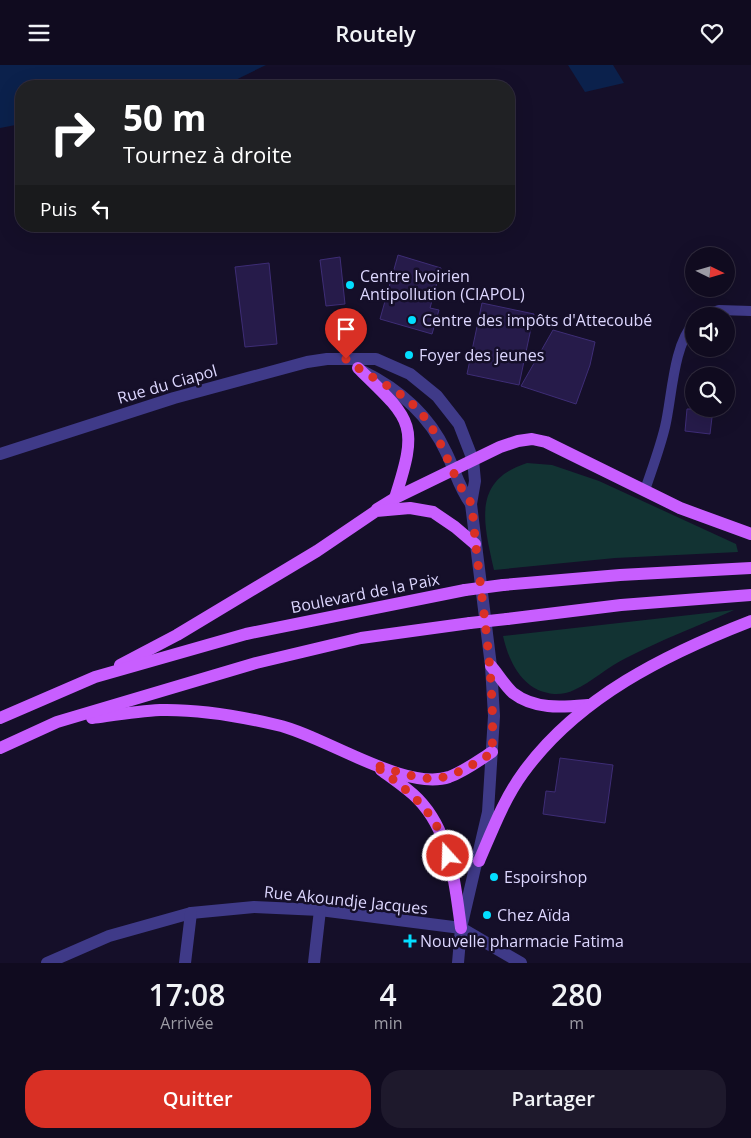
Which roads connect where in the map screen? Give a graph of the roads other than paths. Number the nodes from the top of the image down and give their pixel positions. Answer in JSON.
{"nodes":[{"id":1,"x":735,"y":310,"type":"edge"},
{"id":2,"x":751,"y":311,"type":"edge"},
{"id":3,"x":685,"y":338,"type":"edge"},
{"id":4,"x":346,"y":359,"type":"junction"},
{"id":5,"x":358,"y":368,"type":"junction"},
{"id":6,"x":0,"y":454,"type":"edge"},
{"id":7,"x":472,"y":460,"type":"junction"},
{"id":8,"x":454,"y":469,"type":"junction"},
{"id":9,"x":645,"y":490,"type":"junction"},
{"id":10,"x":395,"y":498,"type":"junction"},
{"id":11,"x":472,"y":504,"type":"junction"},
{"id":12,"x":376,"y":511,"type":"junction"},
{"id":13,"x":751,"y":534,"type":"edge"},
{"id":14,"x":475,"y":544,"type":"junction"},
{"id":15,"x":751,"y":568,"type":"edge"},
{"id":16,"x":751,"y":595,"type":"edge"},
{"id":17,"x":751,"y":621,"type":"edge"},
{"id":18,"x":491,"y":666,"type":"junction"},
{"id":19,"x":96,"y":677,"type":"junction"},
{"id":20,"x":588,"y":705,"type":"junction"},
{"id":21,"x":0,"y":718,"type":"edge"},
{"id":22,"x":57,"y":722,"type":"junction"},
{"id":23,"x":0,"y":748,"type":"edge"},
{"id":24,"x":492,"y":753,"type":"junction"},
{"id":25,"x":373,"y":764,"type":"junction"},
{"id":26,"x":478,"y":861,"type":"junction"},
{"id":27,"x":320,"y":910,"type":"junction"},
{"id":28,"x":190,"y":913,"type":"junction"},
{"id":29,"x":462,"y":928,"type":"junction"},
{"id":30,"x":62,"y":959,"type":"edge"},
{"id":31,"x":47,"y":963,"type":"edge"},
{"id":32,"x":185,"y":963,"type":"edge"},
{"id":33,"x":314,"y":963,"type":"edge"},
{"id":34,"x":458,"y":963,"type":"edge"},
{"id":35,"x":522,"y":963,"type":"edge"}],
"edges":[{"from":1,"to":2,"type":"lane"},
{"from":3,"to":9,"type":"lane"},
{"from":4,"to":5,"type":"street"},
{"from":4,"to":6,"type":"street","name":"Rue du Ciapol"},
{"from":4,"to":7,"type":"street","name":"Rue du Ciapol"},
{"from":5,"to":8,"type":"street"},
{"from":5,"to":10,"type":"main road"},
{"from":7,"to":8,"type":"main road"},
{"from":7,"to":9,"type":"main road"},
{"from":7,"to":11,"type":"street","name":"Rue du Ciapol"},
{"from":8,"to":10,"type":"main road"},
{"from":8,"to":11,"type":"street"},
{"from":9,"to":13,"type":"main road"},
{"from":10,"to":12,"type":"main road"},
{"from":11,"to":14,"type":"street","name":"Rue du Ciapol"},
{"from":12,"to":14,"type":"main road"},
{"from":12,"to":19,"type":"main road"},
{"from":14,"to":18,"type":"street","name":"Rue du Ciapol"},
{"from":15,"to":19,"type":"main road","name":"Boulevard de la Paix","bridge":true},
{"from":16,"to":22,"type":"main road","bridge":true},
{"from":17,"to":20,"type":"main road"},
{"from":18,"to":20,"type":"main road"},
{"from":18,"to":24,"type":"street","name":"Rue du Ciapol"},
{"from":19,"to":21,"type":"main road","name":"Boulevard de la Paix"},
{"from":20,"to":26,"type":"main road"},
{"from":22,"to":23,"type":"main road"},
{"from":22,"to":25,"type":"main road"},
{"from":24,"to":25,"type":"main road"},
{"from":24,"to":26,"type":"street","name":"Rue du Ciapol"},
{"from":25,"to":29,"type":"main road"},
{"from":26,"to":29,"type":"street","name":"Rue du Ciapol"},
{"from":27,"to":28,"type":"street","name":"Rue Akoundje Jacques"},
{"from":27,"to":29,"type":"street","name":"Rue Akoundje Jacques"},
{"from":27,"to":33,"type":"street"},
{"from":28,"to":30,"type":"street","name":"Rue Akoundje Jacques"},
{"from":28,"to":32,"type":"street"},
{"from":29,"to":34,"type":"street","name":"Rue du Ciapol"},
{"from":29,"to":35,"type":"street","name":"Rue Akoundje Jacques"},
{"from":30,"to":31,"type":"street","name":"Rue Akoundje Jacques"}]}
